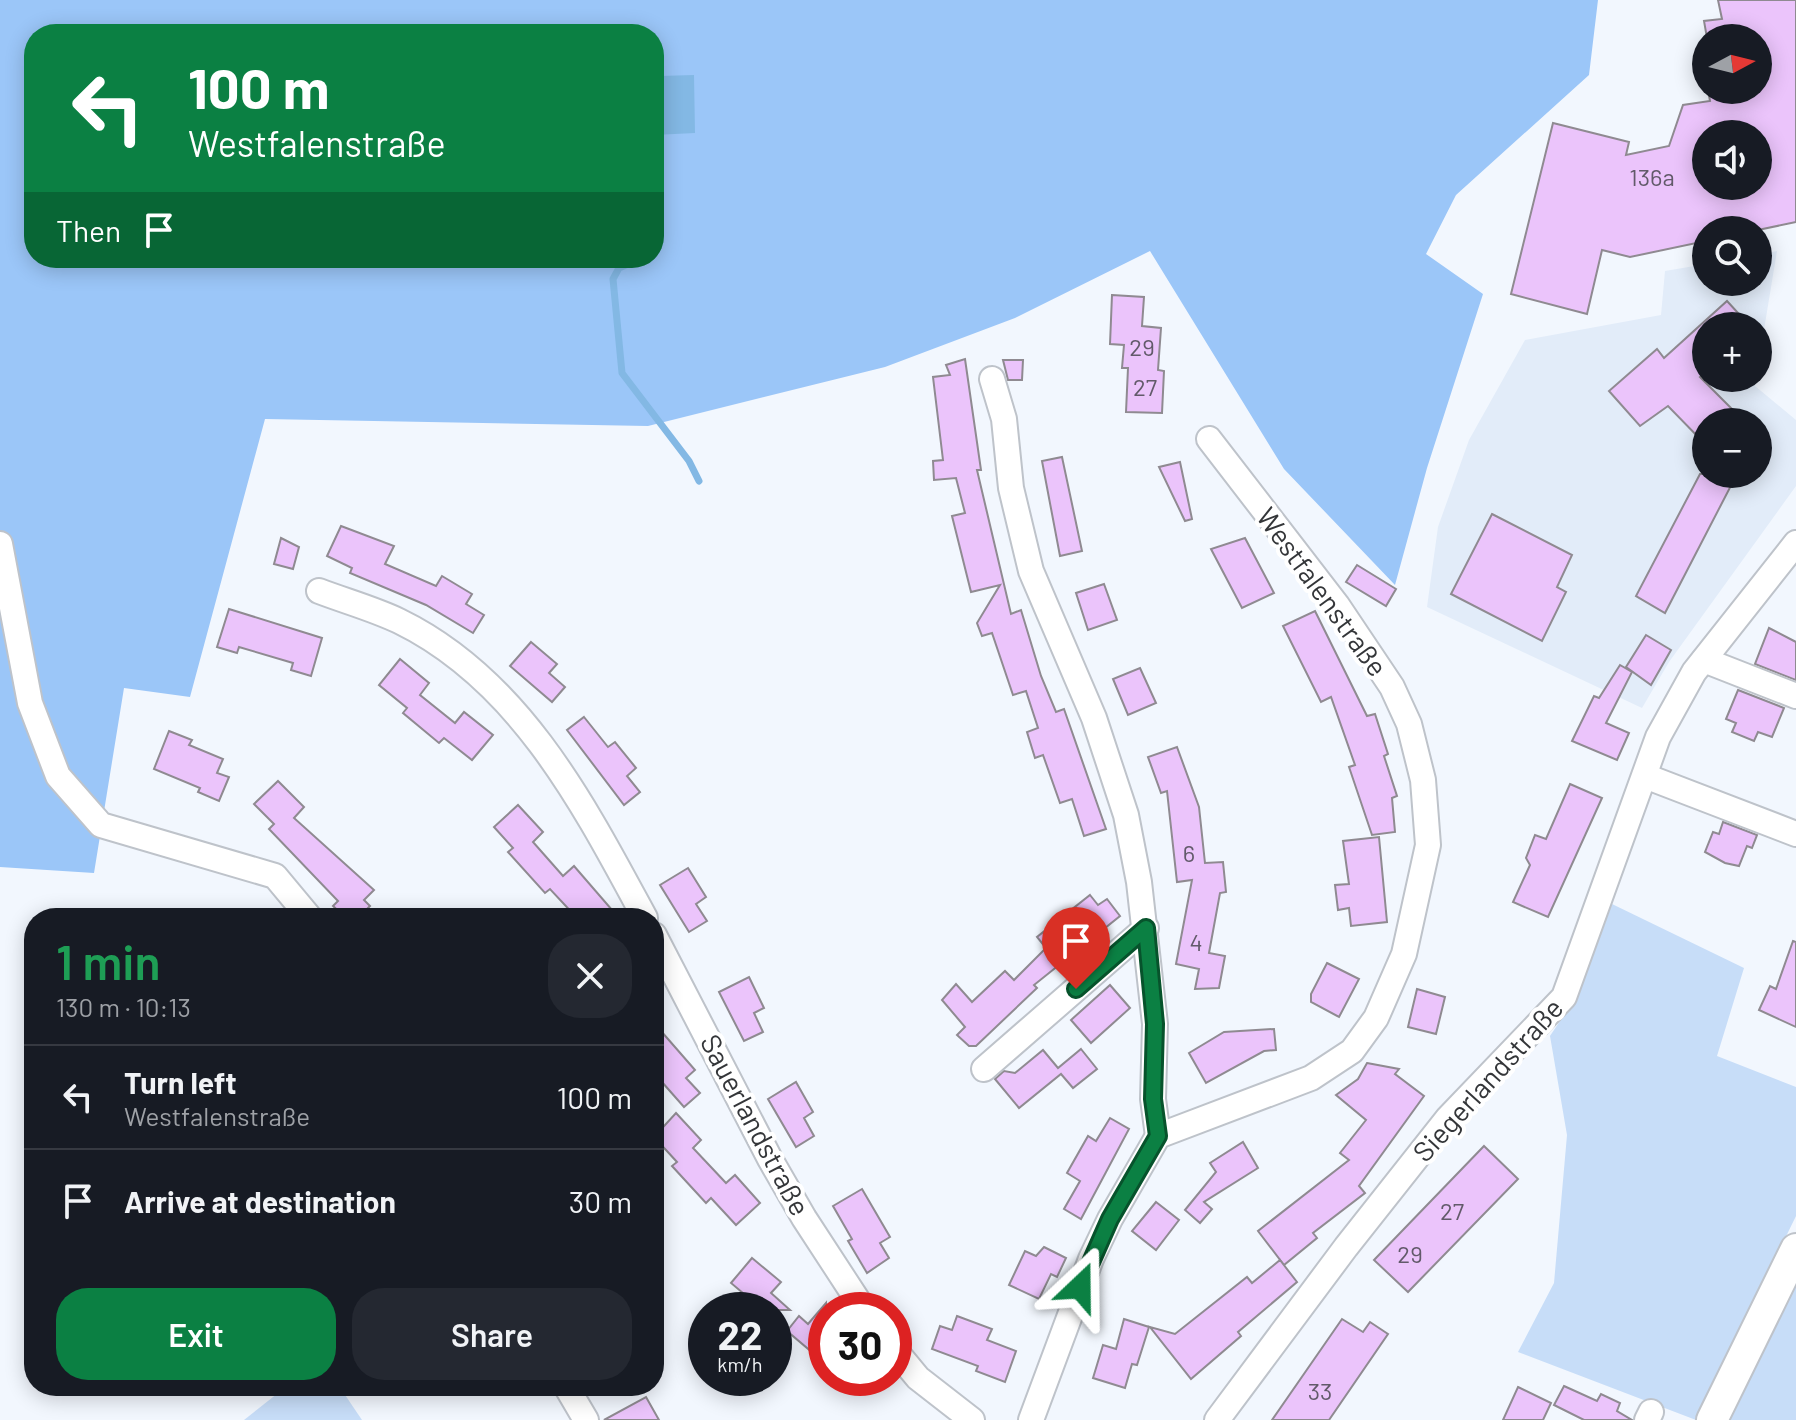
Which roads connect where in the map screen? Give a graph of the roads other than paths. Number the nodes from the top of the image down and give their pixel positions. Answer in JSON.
{"nodes":[{"id":1,"x":992,"y":379,"type":"dead end"},
{"id":2,"x":1209,"y":439,"type":"dead end"},
{"id":3,"x":1796,"y":543,"type":"edge"},
{"id":4,"x":0,"y":544,"type":"edge"},
{"id":5,"x":319,"y":591,"type":"dead end"},
{"id":6,"x":1704,"y":660,"type":"junction"},
{"id":7,"x":1796,"y":696,"type":"edge"},
{"id":8,"x":1645,"y":776,"type":"junction"},
{"id":9,"x":1796,"y":834,"type":"edge"},
{"id":10,"x":302,"y":908,"type":"edge"},
{"id":11,"x":640,"y":908,"type":"edge"},
{"id":12,"x":1146,"y":928,"type":"junction"},
{"id":13,"x":664,"y":954,"type":"edge"},
{"id":14,"x":984,"y":1069,"type":"dead end"},
{"id":15,"x":1158,"y":1136,"type":"junction"},
{"id":16,"x":1796,"y":1249,"type":"edge"},
{"id":17,"x":853,"y":1292,"type":"edge"},
{"id":18,"x":912,"y":1371,"type":"edge"},
{"id":19,"x":572,"y":1396,"type":"edge"},
{"id":20,"x":586,"y":1420,"type":"edge"},
{"id":21,"x":972,"y":1420,"type":"edge"},
{"id":22,"x":1033,"y":1420,"type":"edge"},
{"id":23,"x":1217,"y":1420,"type":"edge"},
{"id":24,"x":1712,"y":1420,"type":"edge"}],
"edges":[{"from":1,"to":12,"type":"street"},
{"from":2,"to":15,"type":"street","name":"Westfalenstraße"},
{"from":3,"to":6,"type":"street","name":"Siegerlandstraße"},
{"from":4,"to":10,"type":"street"},
{"from":5,"to":11,"type":"street"},
{"from":6,"to":7,"type":"street"},
{"from":6,"to":8,"type":"street","name":"Siegerlandstraße"},
{"from":8,"to":9,"type":"street"},
{"from":8,"to":23,"type":"street","name":"Siegerlandstraße"},
{"from":12,"to":14,"type":"street"},
{"from":12,"to":15,"type":"street"},
{"from":13,"to":17,"type":"street","name":"Sauerlandstraße"},
{"from":15,"to":22,"type":"street"},
{"from":16,"to":24,"type":"main road"},
{"from":18,"to":21,"type":"street"},
{"from":19,"to":20,"type":"street"}]}
